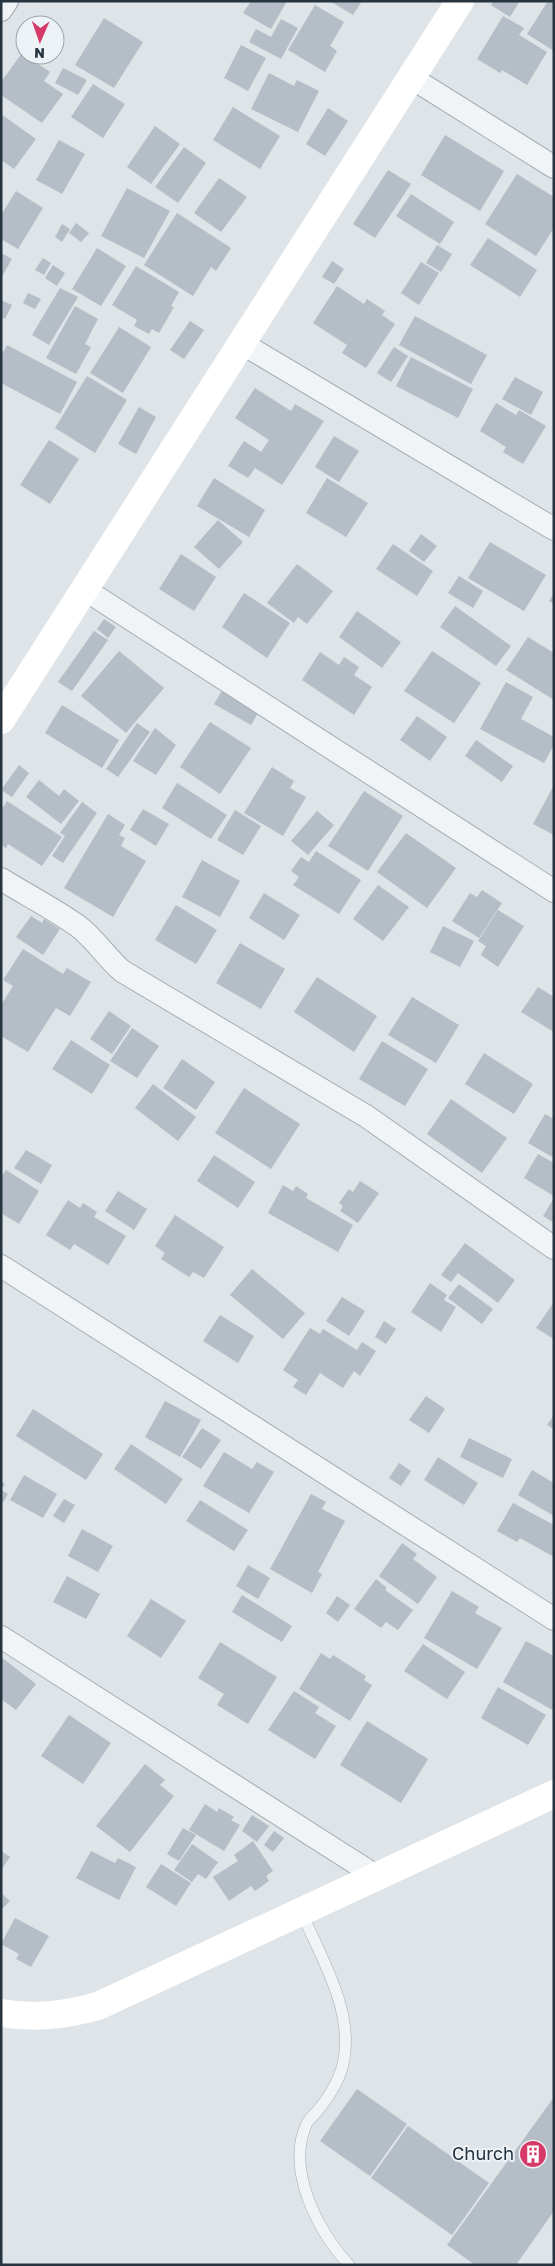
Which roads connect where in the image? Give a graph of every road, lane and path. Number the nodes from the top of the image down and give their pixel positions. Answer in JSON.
{"nodes":[{"id":1,"x":7,"y":1,"type":"edge"},
{"id":2,"x":460,"y":1,"type":"edge"},
{"id":3,"x":1,"y":10,"type":"edge"},
{"id":4,"x":412,"y":78,"type":"junction"},
{"id":5,"x":554,"y":167,"type":"edge"},
{"id":6,"x":243,"y":344,"type":"junction"},
{"id":7,"x":554,"y":530,"type":"edge"},
{"id":8,"x":84,"y":590,"type":"junction"},
{"id":9,"x":1,"y":720,"type":"edge"},
{"id":10,"x":1,"y":879,"type":"edge"},
{"id":11,"x":554,"y":891,"type":"edge"},
{"id":12,"x":554,"y":1248,"type":"edge"},
{"id":13,"x":1,"y":1266,"type":"edge"},
{"id":14,"x":554,"y":1619,"type":"edge"},
{"id":15,"x":1,"y":1637,"type":"edge"},
{"id":16,"x":554,"y":1794,"type":"edge"},
{"id":17,"x":376,"y":1876,"type":"junction"},
{"id":18,"x":301,"y":1911,"type":"junction"},
{"id":19,"x":1,"y":2013,"type":"edge"},
{"id":20,"x":349,"y":2265,"type":"edge"}],
"edges":[{"from":1,"to":3,"type":"street"},
{"from":2,"to":4,"type":"street"},
{"from":4,"to":5,"type":"street"},
{"from":4,"to":6,"type":"street"},
{"from":6,"to":7,"type":"street"},
{"from":6,"to":8,"type":"street"},
{"from":8,"to":9,"type":"street"},
{"from":8,"to":11,"type":"street"},
{"from":10,"to":12,"type":"street"},
{"from":13,"to":14,"type":"street"},
{"from":15,"to":17,"type":"street"},
{"from":16,"to":17,"type":"street"},
{"from":17,"to":18,"type":"street"},
{"from":18,"to":19,"type":"street"},
{"from":18,"to":20,"type":"lane"}]}
